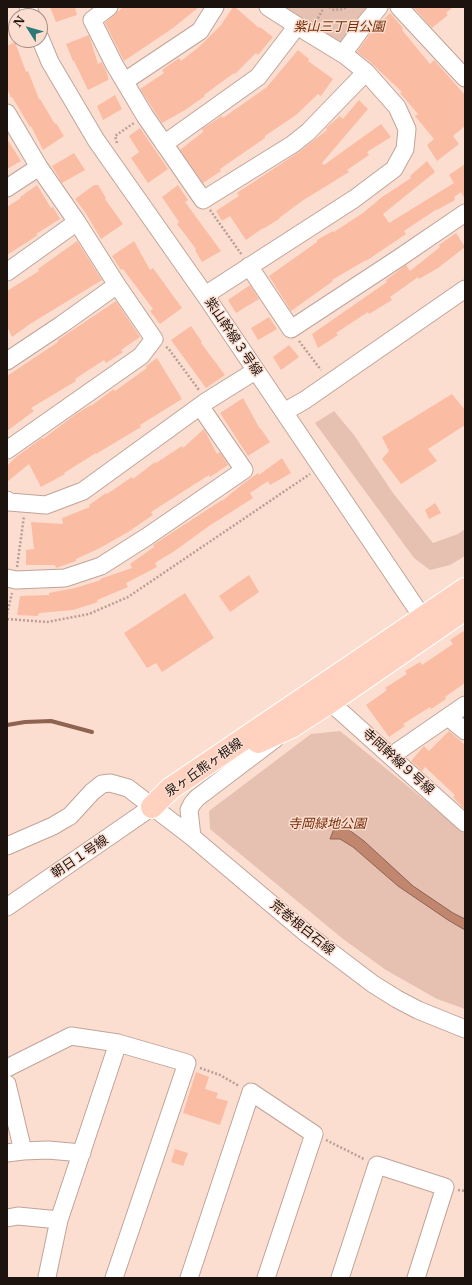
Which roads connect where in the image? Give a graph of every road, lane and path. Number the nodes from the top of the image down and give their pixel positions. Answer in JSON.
{"nodes":[{"id":1,"x":110,"y":7,"type":"edge"},
{"id":2,"x":215,"y":7,"type":"edge"},
{"id":3,"x":329,"y":7,"type":"edge"},
{"id":4,"x":346,"y":7,"type":"edge"},
{"id":5,"x":379,"y":7,"type":"edge"},
{"id":6,"x":399,"y":7,"type":"edge"},
{"id":7,"x":277,"y":9,"type":"edge"},
{"id":8,"x":297,"y":26,"type":"junction"},
{"id":9,"x":44,"y":48,"type":"edge"},
{"id":10,"x":343,"y":54,"type":"junction"},
{"id":11,"x":366,"y":72,"type":"junction"},
{"id":12,"x":465,"y":78,"type":"edge"},
{"id":13,"x":125,"y":81,"type":"junction"},
{"id":14,"x":7,"y":113,"type":"edge"},
{"id":15,"x":144,"y":116,"type":"junction"},
{"id":16,"x":164,"y":144,"type":"junction"},
{"id":17,"x":119,"y":150,"type":"dead end"},
{"id":18,"x":39,"y":167,"type":"junction"},
{"id":19,"x":7,"y":188,"type":"edge"},
{"id":20,"x":203,"y":200,"type":"junction"},
{"id":21,"x":465,"y":212,"type":"edge"},
{"id":22,"x":77,"y":222,"type":"junction"},
{"id":23,"x":249,"y":266,"type":"junction"},
{"id":24,"x":7,"y":272,"type":"edge"},
{"id":25,"x":117,"y":285,"type":"junction"},
{"id":26,"x":465,"y":289,"type":"edge"},
{"id":27,"x":207,"y":298,"type":"junction"},
{"id":28,"x":291,"y":329,"type":"junction"},
{"id":29,"x":149,"y":344,"type":"junction"},
{"id":30,"x":7,"y":361,"type":"edge"},
{"id":31,"x":321,"y":370,"type":"dead end"},
{"id":32,"x":255,"y":371,"type":"junction"},
{"id":33,"x":204,"y":403,"type":"junction"},
{"id":34,"x":284,"y":412,"type":"junction"},
{"id":35,"x":7,"y":450,"type":"edge"},
{"id":36,"x":321,"y":467,"type":"junction"},
{"id":37,"x":7,"y":500,"type":"edge"},
{"id":38,"x":25,"y":503,"type":"junction"},
{"id":39,"x":11,"y":579,"type":"edge"},
{"id":40,"x":465,"y":589,"type":"edge"},
{"id":41,"x":465,"y":609,"type":"edge"},
{"id":42,"x":7,"y":614,"type":"edge"},
{"id":43,"x":7,"y":619,"type":"edge"},
{"id":44,"x":428,"y":625,"type":"junction"},
{"id":45,"x":330,"y":702,"type":"junction"},
{"id":46,"x":465,"y":705,"type":"edge"},
{"id":47,"x":448,"y":717,"type":"junction"},
{"id":48,"x":291,"y":727,"type":"junction"},
{"id":49,"x":465,"y":731,"type":"edge"},
{"id":50,"x":391,"y":756,"type":"junction"},
{"id":51,"x":152,"y":807,"type":"junction"},
{"id":52,"x":465,"y":823,"type":"edge"},
{"id":53,"x":192,"y":837,"type":"junction"},
{"id":54,"x":7,"y":846,"type":"edge"},
{"id":55,"x":7,"y":907,"type":"edge"},
{"id":56,"x":465,"y":1029,"type":"edge"},
{"id":57,"x":118,"y":1043,"type":"junction"},
{"id":58,"x":187,"y":1063,"type":"junction"},
{"id":59,"x":7,"y":1068,"type":"edge"},
{"id":60,"x":7,"y":1084,"type":"edge"},
{"id":61,"x":251,"y":1092,"type":"junction"},
{"id":62,"x":314,"y":1134,"type":"junction"},
{"id":63,"x":15,"y":1152,"type":"edge"},
{"id":64,"x":82,"y":1153,"type":"junction"},
{"id":65,"x":377,"y":1165,"type":"junction"},
{"id":66,"x":7,"y":1218,"type":"edge"},
{"id":67,"x":59,"y":1220,"type":"junction"},
{"id":68,"x":49,"y":1278,"type":"edge"},
{"id":69,"x":114,"y":1278,"type":"edge"},
{"id":70,"x":189,"y":1278,"type":"edge"},
{"id":71,"x":266,"y":1278,"type":"edge"},
{"id":72,"x":340,"y":1278,"type":"edge"},
{"id":73,"x":416,"y":1278,"type":"edge"}],
"edges":[{"from":1,"to":13,"type":"street"},
{"from":2,"to":13,"type":"street"},
{"from":3,"to":4,"type":"path"},
{"from":5,"to":10,"type":"street"},
{"from":6,"to":12,"type":"street"},
{"from":7,"to":8,"type":"street"},
{"from":8,"to":10,"type":"street"},
{"from":8,"to":16,"type":"street"},
{"from":9,"to":27,"type":"street","name":"紫山幹線３号線"},
{"from":10,"to":11,"type":"street"},
{"from":11,"to":20,"type":"street"},
{"from":11,"to":23,"type":"street"},
{"from":13,"to":15,"type":"street"},
{"from":14,"to":18,"type":"street"},
{"from":15,"to":16,"type":"street"},
{"from":15,"to":17,"type":"path"},
{"from":16,"to":20,"type":"street"},
{"from":18,"to":19,"type":"street"},
{"from":18,"to":22,"type":"street"},
{"from":20,"to":23,"type":"path"},
{"from":21,"to":28,"type":"street"},
{"from":22,"to":24,"type":"street"},
{"from":22,"to":25,"type":"street"},
{"from":23,"to":27,"type":"street"},
{"from":23,"to":28,"type":"street"},
{"from":25,"to":29,"type":"street"},
{"from":25,"to":30,"type":"street"},
{"from":26,"to":34,"type":"street"},
{"from":27,"to":32,"type":"street","name":"紫山幹線３号線"},
{"from":28,"to":31,"type":"path"},
{"from":29,"to":33,"type":"path"},
{"from":29,"to":35,"type":"street"},
{"from":32,"to":33,"type":"street"},
{"from":32,"to":34,"type":"street","name":"紫山幹線３号線"},
{"from":33,"to":38,"type":"street"},
{"from":33,"to":39,"type":"street"},
{"from":34,"to":36,"type":"street","name":"紫山幹線３号線"},
{"from":36,"to":43,"type":"path"},
{"from":36,"to":44,"type":"street","name":"紫山幹線３号線"},
{"from":37,"to":38,"type":"street"},
{"from":38,"to":39,"type":"path"},
{"from":39,"to":42,"type":"path"},
{"from":40,"to":44,"type":"main road","name":"泉ヶ丘熊ヶ根線"},
{"from":41,"to":44,"type":"main road","name":"泉ヶ丘熊ヶ根線"},
{"from":44,"to":45,"type":"main road","name":"泉ヶ丘熊ヶ根線"},
{"from":44,"to":51,"type":"main road","name":"泉ヶ丘熊ヶ根線"},
{"from":45,"to":48,"type":"main road","name":"泉ヶ丘熊ヶ根線"},
{"from":45,"to":50,"type":"street","name":"寺岡幹線９号線"},
{"from":46,"to":47,"type":"street"},
{"from":47,"to":49,"type":"street"},
{"from":47,"to":50,"type":"street"},
{"from":48,"to":51,"type":"main road","name":"泉ヶ丘熊ヶ根線"},
{"from":48,"to":53,"type":"street"},
{"from":50,"to":52,"type":"street","name":"寺岡幹線９号線"},
{"from":51,"to":53,"type":"street","name":"荒巻根白石線"},
{"from":51,"to":54,"type":"street","name":"荒巻根白石線"},
{"from":51,"to":55,"type":"street","name":"朝日１号線"},
{"from":53,"to":56,"type":"street","name":"荒巻根白石線"},
{"from":57,"to":58,"type":"street"},
{"from":57,"to":59,"type":"street"},
{"from":57,"to":64,"type":"street"},
{"from":58,"to":61,"type":"path"},
{"from":58,"to":69,"type":"street"},
{"from":60,"to":63,"type":"street"},
{"from":61,"to":62,"type":"street"},
{"from":61,"to":70,"type":"street"},
{"from":62,"to":65,"type":"path"},
{"from":62,"to":71,"type":"street"},
{"from":63,"to":64,"type":"street"},
{"from":64,"to":67,"type":"street"},
{"from":65,"to":72,"type":"street"},
{"from":65,"to":73,"type":"street"},
{"from":66,"to":67,"type":"street"},
{"from":67,"to":68,"type":"street"}]}
